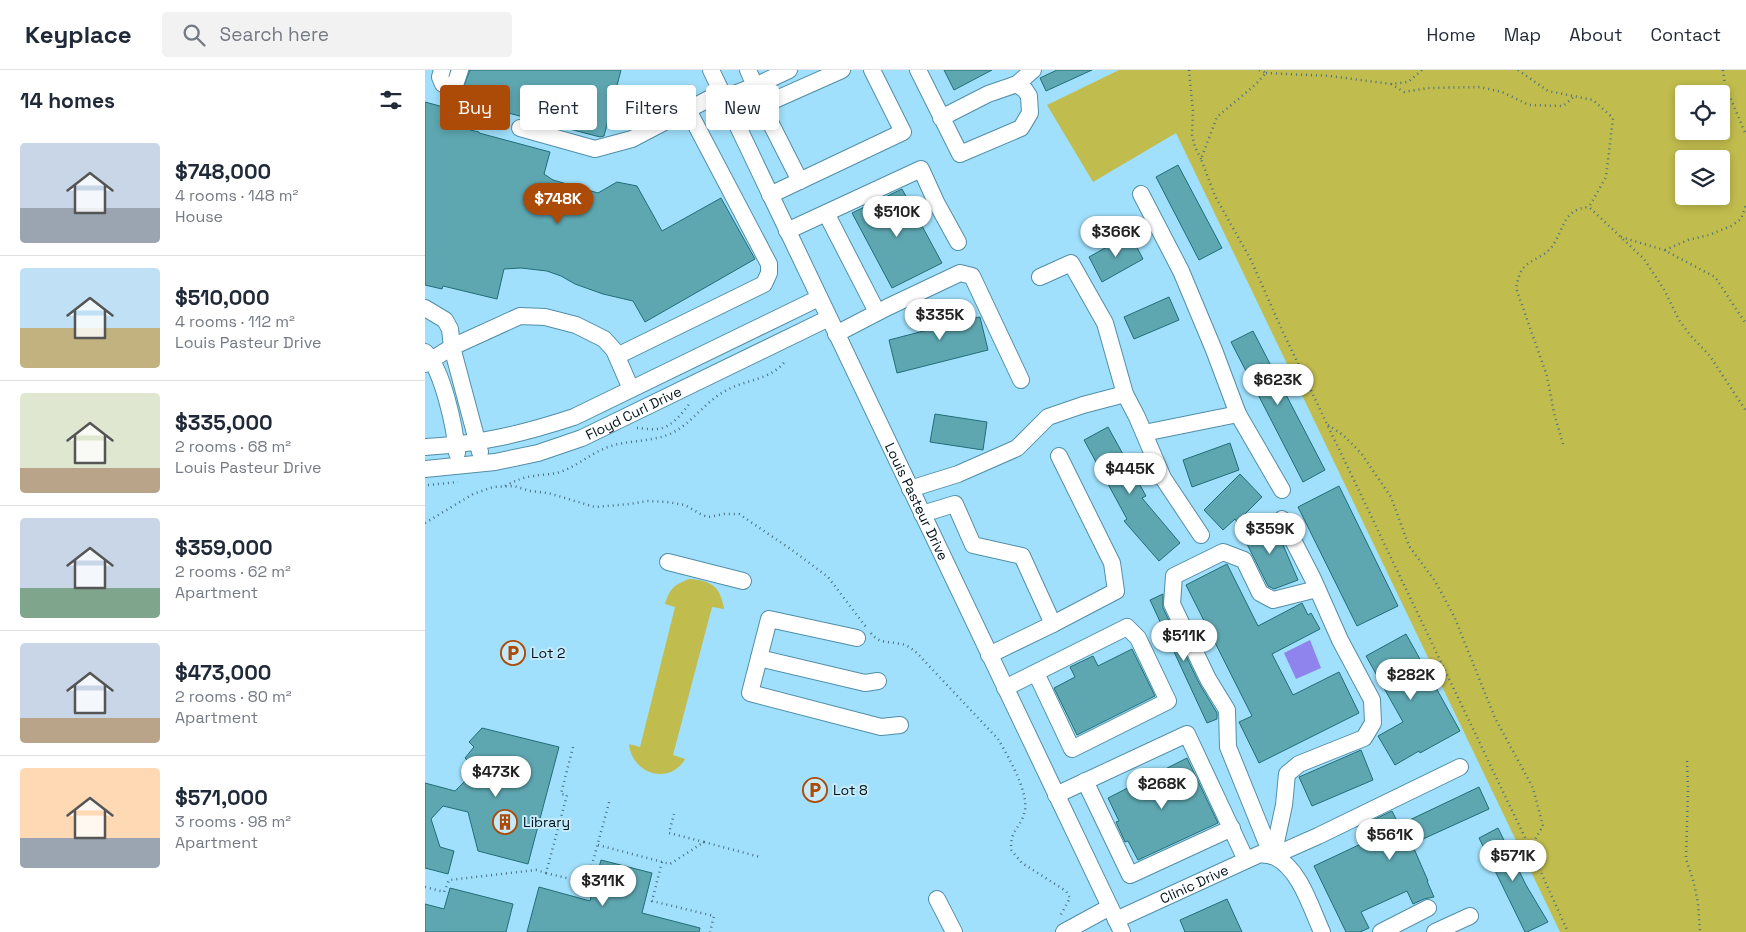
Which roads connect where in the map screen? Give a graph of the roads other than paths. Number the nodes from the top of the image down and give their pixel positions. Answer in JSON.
{"nodes":[{"id":1,"x":442,"y":70,"type":"edge"},
{"id":2,"x":460,"y":70,"type":"edge"},
{"id":3,"x":711,"y":70,"type":"edge"},
{"id":4,"x":747,"y":70,"type":"edge"},
{"id":5,"x":789,"y":70,"type":"edge"},
{"id":6,"x":842,"y":70,"type":"edge"},
{"id":7,"x":872,"y":70,"type":"edge"},
{"id":8,"x":918,"y":70,"type":"edge"},
{"id":9,"x":1033,"y":70,"type":"edge"},
{"id":10,"x":1017,"y":84,"type":"junction"},
{"id":11,"x":718,"y":85,"type":"edge"},
{"id":12,"x":754,"y":85,"type":"edge"},
{"id":13,"x":757,"y":85,"type":"edge"},
{"id":14,"x":779,"y":98,"type":"edge"},
{"id":15,"x":941,"y":118,"type":"junction"},
{"id":16,"x":696,"y":127,"type":"edge"},
{"id":17,"x":527,"y":130,"type":"edge"},
{"id":18,"x":649,"y":130,"type":"edge"},
{"id":19,"x":740,"y":130,"type":"edge"},
{"id":20,"x":774,"y":130,"type":"edge"},
{"id":21,"x":800,"y":181,"type":"junction"},
{"id":22,"x":1141,"y":194,"type":"dead end"},
{"id":23,"x":770,"y":195,"type":"junction"},
{"id":24,"x":826,"y":214,"type":"junction"},
{"id":25,"x":787,"y":231,"type":"junction"},
{"id":26,"x":958,"y":242,"type":"dead end"},
{"id":27,"x":1040,"y":277,"type":"dead end"},
{"id":28,"x":819,"y":298,"type":"junction"},
{"id":29,"x":425,"y":308,"type":"edge"},
{"id":30,"x":877,"y":312,"type":"junction"},
{"id":31,"x":829,"y":318,"type":"junction"},
{"id":32,"x":836,"y":334,"type":"junction"},
{"id":33,"x":452,"y":347,"type":"junction"},
{"id":34,"x":617,"y":356,"type":"junction"},
{"id":35,"x":427,"y":359,"type":"edge"},
{"id":36,"x":1021,"y":380,"type":"dead end"},
{"id":37,"x":631,"y":389,"type":"junction"},
{"id":38,"x":1125,"y":394,"type":"junction"},
{"id":39,"x":1238,"y":414,"type":"junction"},
{"id":40,"x":1144,"y":433,"type":"junction"},
{"id":41,"x":478,"y":442,"type":"junction"},
{"id":42,"x":456,"y":444,"type":"junction"},
{"id":43,"x":425,"y":447,"type":"edge"},
{"id":44,"x":1059,"y":456,"type":"dead end"},
{"id":45,"x":482,"y":464,"type":"junction"},
{"id":46,"x":458,"y":467,"type":"junction"},
{"id":47,"x":425,"y":469,"type":"edge"},
{"id":48,"x":910,"y":489,"type":"junction"},
{"id":49,"x":1282,"y":490,"type":"dead end"},
{"id":50,"x":922,"y":514,"type":"junction"},
{"id":51,"x":1282,"y":518,"type":"dead end"},
{"id":52,"x":1201,"y":535,"type":"dead end"},
{"id":53,"x":668,"y":562,"type":"dead end"},
{"id":54,"x":743,"y":581,"type":"dead end"},
{"id":55,"x":1317,"y":589,"type":"junction"},
{"id":56,"x":1053,"y":624,"type":"junction"},
{"id":57,"x":857,"y":638,"type":"dead end"},
{"id":58,"x":989,"y":655,"type":"junction"},
{"id":59,"x":759,"y":658,"type":"junction"},
{"id":60,"x":1036,"y":673,"type":"junction"},
{"id":61,"x":878,"y":681,"type":"dead end"},
{"id":62,"x":1005,"y":688,"type":"junction"},
{"id":63,"x":900,"y":725,"type":"dead end"},
{"id":64,"x":1459,"y":767,"type":"dead end"},
{"id":65,"x":1085,"y":781,"type":"junction"},
{"id":66,"x":1056,"y":795,"type":"junction"},
{"id":67,"x":1232,"y":828,"type":"junction"},
{"id":68,"x":1273,"y":856,"type":"junction"},
{"id":69,"x":1247,"y":860,"type":"junction"},
{"id":70,"x":937,"y":899,"type":"dead end"},
{"id":71,"x":1428,"y":908,"type":"dead end"},
{"id":72,"x":1470,"y":916,"type":"dead end"},
{"id":73,"x":1116,"y":920,"type":"edge"},
{"id":74,"x":953,"y":932,"type":"edge"},
{"id":75,"x":1063,"y":932,"type":"edge"},
{"id":76,"x":1322,"y":932,"type":"edge"},
{"id":77,"x":1381,"y":932,"type":"edge"},
{"id":78,"x":1435,"y":932,"type":"edge"}],
"edges":[{"from":1,"to":2,"type":"street"},
{"from":3,"to":11,"type":"street","name":"Louis Pasteur Drive"},
{"from":4,"to":12,"type":"street"},
{"from":5,"to":13,"type":"street"},
{"from":6,"to":14,"type":"street"},
{"from":7,"to":21,"type":"street"},
{"from":8,"to":15,"type":"street"},
{"from":9,"to":10,"type":"street"},
{"from":10,"to":15,"type":"street"},
{"from":10,"to":15,"type":"street"},
{"from":16,"to":34,"type":"street"},
{"from":17,"to":18,"type":"street"},
{"from":19,"to":23,"type":"street","name":"Louis Pasteur Drive"},
{"from":20,"to":21,"type":"street"},
{"from":21,"to":23,"type":"street"},
{"from":22,"to":39,"type":"street"},
{"from":23,"to":25,"type":"street","name":"Louis Pasteur Drive"},
{"from":24,"to":25,"type":"street"},
{"from":24,"to":26,"type":"street"},
{"from":24,"to":30,"type":"street"},
{"from":25,"to":28,"type":"street","name":"Louis Pasteur Drive"},
{"from":27,"to":38,"type":"street"},
{"from":28,"to":31,"type":"street","name":"Louis Pasteur Drive"},
{"from":28,"to":37,"type":"street","name":"Floyd Curl Drive"},
{"from":29,"to":33,"type":"street"},
{"from":30,"to":32,"type":"street"},
{"from":30,"to":36,"type":"street"},
{"from":31,"to":32,"type":"street","name":"Louis Pasteur Drive"},
{"from":31,"to":45,"type":"street","name":"Floyd Curl Drive"},
{"from":32,"to":48,"type":"street","name":"Louis Pasteur Drive"},
{"from":33,"to":34,"type":"street"},
{"from":33,"to":35,"type":"street"},
{"from":33,"to":41,"type":"street"},
{"from":34,"to":37,"type":"street"},
{"from":35,"to":42,"type":"street"},
{"from":37,"to":41,"type":"street","name":"Floyd Curl Drive"},
{"from":38,"to":40,"type":"street"},
{"from":38,"to":48,"type":"street"},
{"from":39,"to":40,"type":"street"},
{"from":39,"to":49,"type":"street"},
{"from":40,"to":52,"type":"street"},
{"from":41,"to":42,"type":"street","name":"Floyd Curl Drive"},
{"from":41,"to":45,"type":"street"},
{"from":42,"to":43,"type":"street","name":"Floyd Curl Drive"},
{"from":42,"to":46,"type":"street"},
{"from":44,"to":56,"type":"street"},
{"from":45,"to":46,"type":"street","name":"Floyd Curl Drive"},
{"from":46,"to":47,"type":"street","name":"Floyd Curl Drive"},
{"from":48,"to":50,"type":"street","name":"Louis Pasteur Drive"},
{"from":50,"to":56,"type":"street"},
{"from":50,"to":58,"type":"street","name":"Louis Pasteur Drive"},
{"from":51,"to":55,"type":"street"},
{"from":53,"to":54,"type":"street"},
{"from":55,"to":68,"type":"street"},
{"from":55,"to":68,"type":"street"},
{"from":56,"to":58,"type":"street"},
{"from":57,"to":59,"type":"street"},
{"from":58,"to":62,"type":"street","name":"Louis Pasteur Drive"},
{"from":59,"to":61,"type":"street"},
{"from":59,"to":63,"type":"street"},
{"from":60,"to":60,"type":"street"},
{"from":60,"to":62,"type":"street"},
{"from":62,"to":66,"type":"street","name":"Louis Pasteur Drive"},
{"from":64,"to":68,"type":"street","name":"Clinic Drive"},
{"from":65,"to":66,"type":"street"},
{"from":65,"to":67,"type":"street"},
{"from":65,"to":67,"type":"street"},
{"from":66,"to":73,"type":"street","name":"Louis Pasteur Drive"},
{"from":67,"to":69,"type":"street"},
{"from":68,"to":69,"type":"street","name":"Clinic Drive"},
{"from":68,"to":76,"type":"street"},
{"from":69,"to":73,"type":"street","name":"Clinic Drive"},
{"from":70,"to":74,"type":"street"},
{"from":71,"to":77,"type":"street"},
{"from":72,"to":78,"type":"street"},
{"from":73,"to":75,"type":"street","name":"Clinic Drive"}]}
